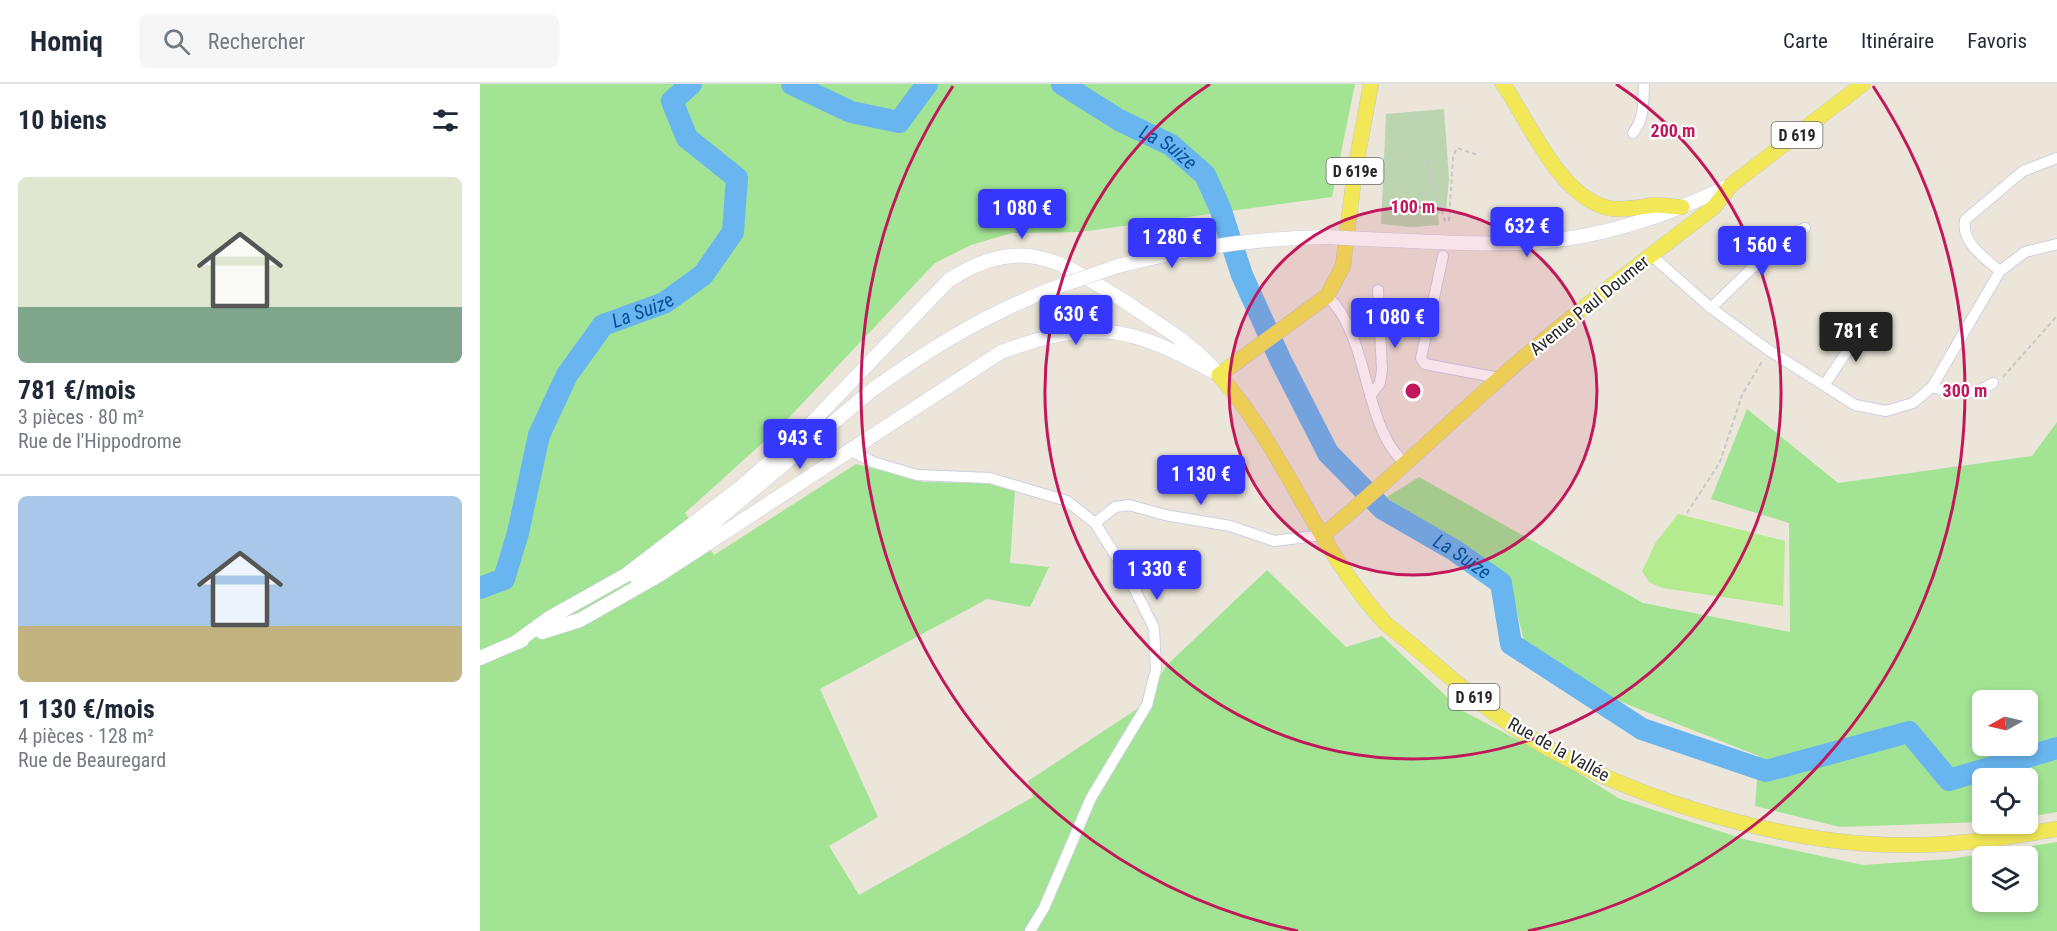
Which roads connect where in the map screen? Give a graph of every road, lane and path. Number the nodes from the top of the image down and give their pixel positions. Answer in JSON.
{"nodes":[{"id":1,"x":1371,"y":84,"type":"edge"},
{"id":2,"x":1503,"y":84,"type":"edge"},
{"id":3,"x":1644,"y":84,"type":"edge"},
{"id":4,"x":1863,"y":84,"type":"edge"},
{"id":5,"x":1633,"y":133,"type":"dead end"},
{"id":6,"x":1478,"y":155,"type":"dead end"},
{"id":7,"x":2057,"y":158,"type":"edge"},
{"id":8,"x":1427,"y":160,"type":"dead end"},
{"id":9,"x":1731,"y":185,"type":"junction"},
{"id":10,"x":1682,"y":207,"type":"junction"},
{"id":11,"x":1806,"y":228,"type":"dead end"},
{"id":12,"x":2057,"y":244,"type":"edge"},
{"id":13,"x":1650,"y":255,"type":"junction"},
{"id":14,"x":1443,"y":256,"type":"dead end"},
{"id":15,"x":2000,"y":271,"type":"junction"},
{"id":16,"x":1378,"y":290,"type":"dead end"},
{"id":17,"x":1327,"y":296,"type":"junction"},
{"id":18,"x":1711,"y":308,"type":"junction"},
{"id":19,"x":2057,"y":317,"type":"edge"},
{"id":20,"x":1875,"y":326,"type":"dead end"},
{"id":21,"x":1767,"y":349,"type":"junction"},
{"id":22,"x":1219,"y":375,"type":"junction"},
{"id":23,"x":1499,"y":378,"type":"junction"},
{"id":24,"x":1993,"y":383,"type":"joint"},
{"id":25,"x":1825,"y":384,"type":"junction"},
{"id":26,"x":1932,"y":387,"type":"junction"},
{"id":27,"x":1370,"y":396,"type":"junction"},
{"id":28,"x":848,"y":449,"type":"junction"},
{"id":29,"x":1405,"y":465,"type":"junction"},
{"id":30,"x":1687,"y":513,"type":"dead end"},
{"id":31,"x":1095,"y":523,"type":"junction"},
{"id":32,"x":1323,"y":535,"type":"junction"},
{"id":33,"x":542,"y":632,"type":"junction"},
{"id":34,"x":515,"y":643,"type":"junction"},
{"id":35,"x":480,"y":658,"type":"edge"},
{"id":36,"x":2057,"y":829,"type":"edge"},
{"id":37,"x":1030,"y":931,"type":"edge"}],
"edges":[{"from":1,"to":17,"type":"main road","number":"D 619e"},
{"from":2,"to":10,"type":"main road"},
{"from":3,"to":5,"type":"street"},
{"from":4,"to":9,"type":"main road","name":"Avenue Paul Doumer","number":"D 619"},
{"from":6,"to":8,"type":"path"},
{"from":7,"to":15,"type":"street"},
{"from":9,"to":10,"type":"main road"},
{"from":9,"to":13,"type":"main road","name":"Avenue Paul Doumer","number":"D 619"},
{"from":10,"to":33,"type":"main road","bridge":true},
{"from":11,"to":18,"type":"street"},
{"from":12,"to":15,"type":"street"},
{"from":13,"to":18,"type":"street"},
{"from":13,"to":23,"type":"main road","name":"Avenue Paul Doumer","number":"D 619"},
{"from":14,"to":23,"type":"street"},
{"from":15,"to":26,"type":"street"},
{"from":16,"to":27,"type":"street"},
{"from":17,"to":22,"type":"main road","number":"D 619e"},
{"from":17,"to":27,"type":"street"},
{"from":18,"to":21,"type":"street"},
{"from":19,"to":24,"type":"path"},
{"from":20,"to":25,"type":"street"},
{"from":21,"to":25,"type":"street"},
{"from":21,"to":30,"type":"path"},
{"from":22,"to":28,"type":"main road"},
{"from":22,"to":32,"type":"main road","name":"Rue de la Vallée"},
{"from":22,"to":34,"type":"main road"},
{"from":23,"to":29,"type":"main road","name":"Avenue Paul Doumer","number":"D 619"},
{"from":24,"to":26,"type":"street"},
{"from":25,"to":26,"type":"street"},
{"from":27,"to":29,"type":"street"},
{"from":28,"to":31,"type":"street"},
{"from":28,"to":33,"type":"main road"},
{"from":29,"to":32,"type":"main road","name":"Avenue Paul Doumer","number":"D 619"},
{"from":31,"to":32,"type":"street"},
{"from":31,"to":37,"type":"street"},
{"from":32,"to":36,"type":"main road","name":"Rue de la Vallée","number":"D 619"},
{"from":33,"to":34,"type":"main road"},
{"from":34,"to":35,"type":"main road"}]}
